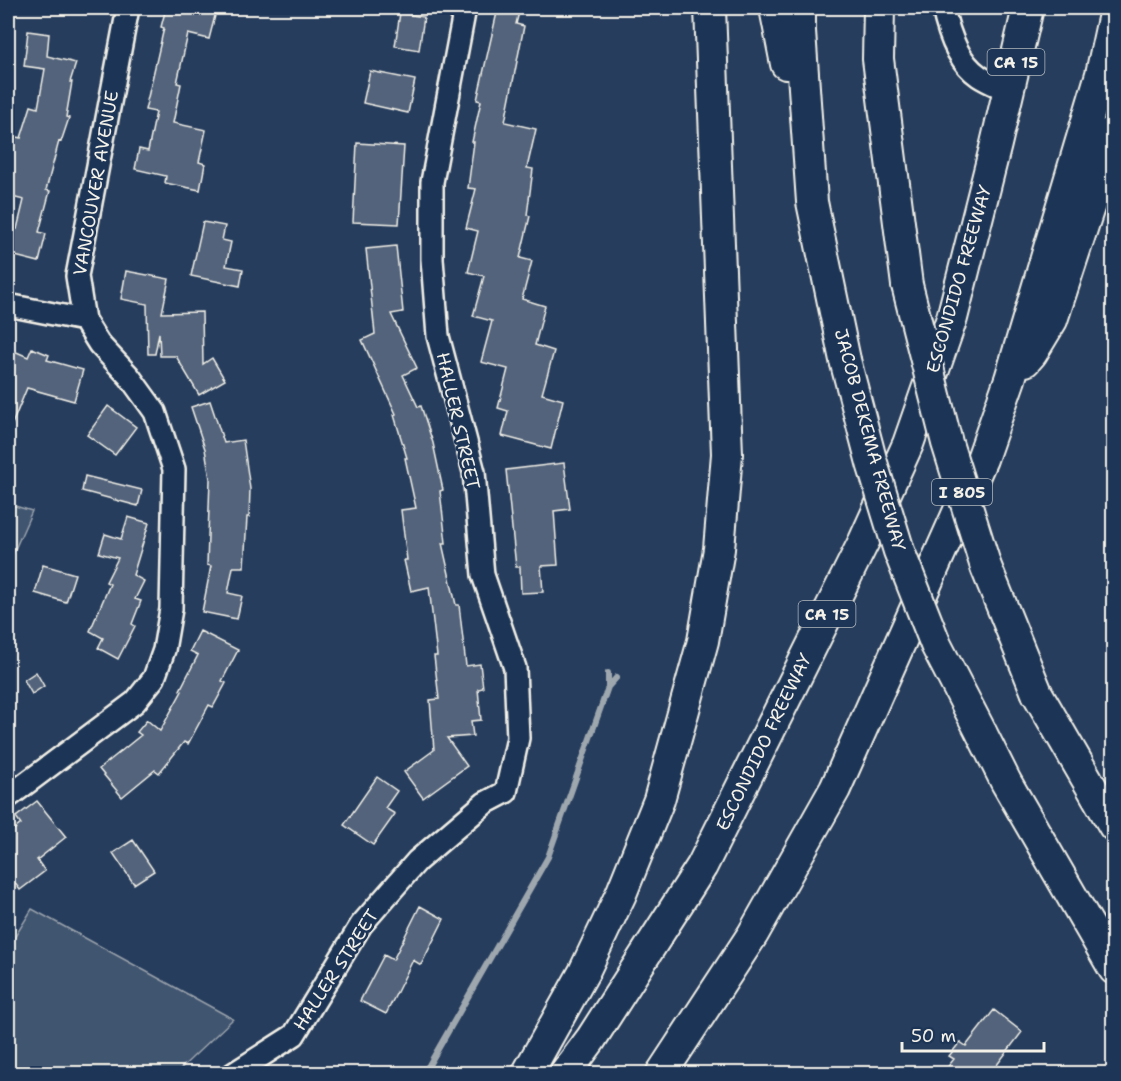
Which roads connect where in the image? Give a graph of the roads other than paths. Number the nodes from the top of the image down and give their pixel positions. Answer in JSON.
{"nodes":[{"id":1,"x":129,"y":8,"type":"edge"},
{"id":2,"x":465,"y":8,"type":"edge"},
{"id":3,"x":710,"y":8,"type":"edge"},
{"id":4,"x":775,"y":8,"type":"edge"},
{"id":5,"x":800,"y":8,"type":"edge"},
{"id":6,"x":879,"y":8,"type":"edge"},
{"id":7,"x":943,"y":8,"type":"edge"},
{"id":8,"x":1028,"y":8,"type":"edge"},
{"id":9,"x":1113,"y":14,"type":"edge"},
{"id":10,"x":1009,"y":91,"type":"junction"},
{"id":11,"x":1113,"y":131,"type":"edge"},
{"id":12,"x":812,"y":202,"type":"junction"},
{"id":13,"x":8,"y":305,"type":"edge"},
{"id":14,"x":84,"y":320,"type":"junction"},
{"id":15,"x":1010,"y":380,"type":"junction"},
{"id":16,"x":8,"y":797,"type":"edge"},
{"id":17,"x":1113,"y":826,"type":"edge"},
{"id":18,"x":1113,"y":969,"type":"edge"},
{"id":19,"x":233,"y":1074,"type":"edge"},
{"id":20,"x":527,"y":1074,"type":"edge"},
{"id":21,"x":565,"y":1074,"type":"edge"},
{"id":22,"x":661,"y":1074,"type":"edge"}],
"edges":[{"from":1,"to":14,"type":"street","name":"VANCOUVER AVENUE"},
{"from":2,"to":19,"type":"street","name":"HALLER STREET"},
{"from":3,"to":20,"type":"highway"},
{"from":4,"to":12,"type":"highway"},
{"from":5,"to":12,"type":"highway","name":"JACOB DEKEMA FREEWAY"},
{"from":6,"to":17,"type":"highway","number":"I 805","bridge":true},
{"from":7,"to":10,"type":"street"},
{"from":8,"to":10,"type":"highway","name":"ESCONDIDO FREEWAY","number":"CA 15"},
{"from":9,"to":15,"type":"highway"},
{"from":10,"to":21,"type":"highway","name":"ESCONDIDO FREEWAY","number":"CA 15"},
{"from":11,"to":15,"type":"highway"},
{"from":12,"to":18,"type":"highway","name":"JACOB DEKEMA FREEWAY","bridge":true},
{"from":13,"to":14,"type":"street"},
{"from":14,"to":16,"type":"street","name":"VANCOUVER AVENUE"},
{"from":15,"to":22,"type":"highway"}]}
